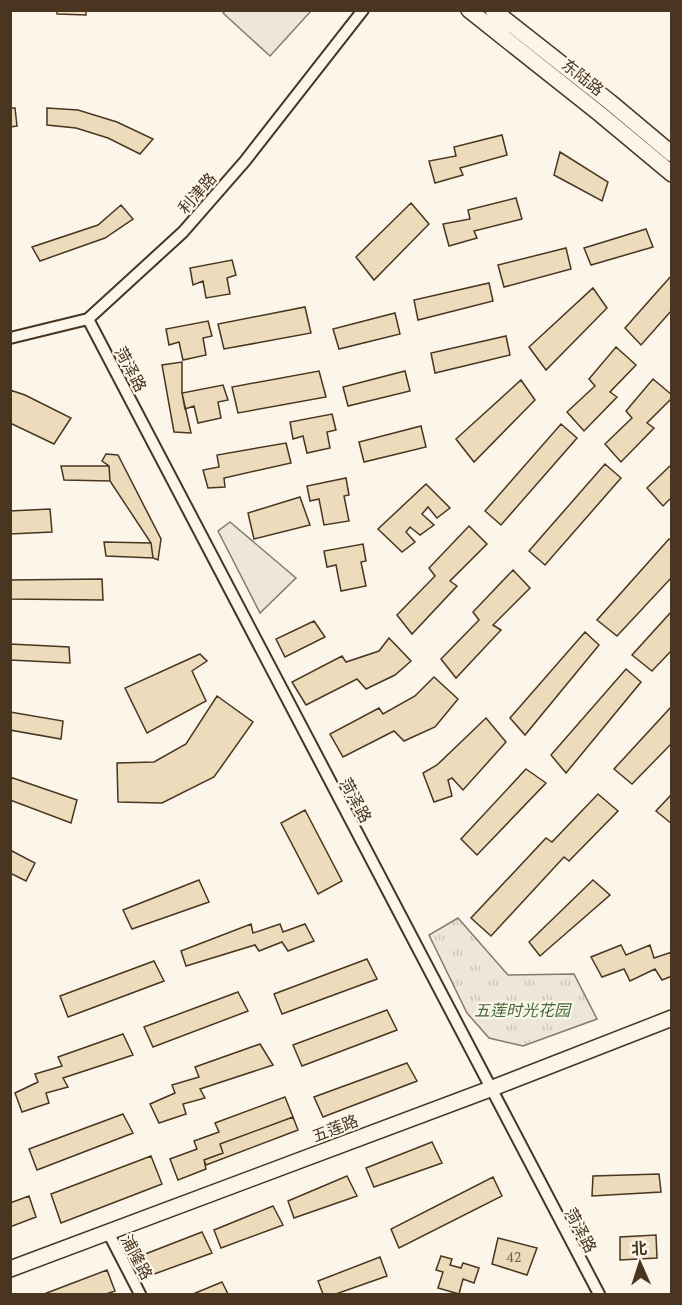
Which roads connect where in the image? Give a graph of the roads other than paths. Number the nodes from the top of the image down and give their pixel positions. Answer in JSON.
{"nodes":[{"id":1,"x":363,"y":10,"type":"edge"},
{"id":2,"x":469,"y":10,"type":"edge"},
{"id":3,"x":493,"y":10,"type":"edge"},
{"id":4,"x":672,"y":154,"type":"edge"},
{"id":5,"x":672,"y":174,"type":"edge"},
{"id":6,"x":88,"y":319,"type":"junction"},
{"id":7,"x":10,"y":338,"type":"edge"},
{"id":8,"x":672,"y":1018,"type":"edge"},
{"id":9,"x":490,"y":1089,"type":"junction"},
{"id":10,"x":108,"y":1232,"type":"junction"},
{"id":11,"x":10,"y":1269,"type":"edge"},
{"id":12,"x":140,"y":1294,"type":"edge"},
{"id":13,"x":598,"y":1294,"type":"edge"}],
"edges":[{"from":1,"to":6,"type":"street","name":"利津路"},
{"from":2,"to":5,"type":"street","name":"东陆路"},
{"from":3,"to":4,"type":"street","name":"东陆路"},
{"from":6,"to":7,"type":"street","name":"利津路"},
{"from":6,"to":9,"type":"street","name":"菏泽路"},
{"from":8,"to":9,"type":"street","name":"五莲路"},
{"from":9,"to":10,"type":"street","name":"五莲路"},
{"from":9,"to":13,"type":"street","name":"菏泽路"},
{"from":10,"to":11,"type":"street","name":"五莲路"},
{"from":10,"to":12,"type":"street","name":"浦隆路"}]}
